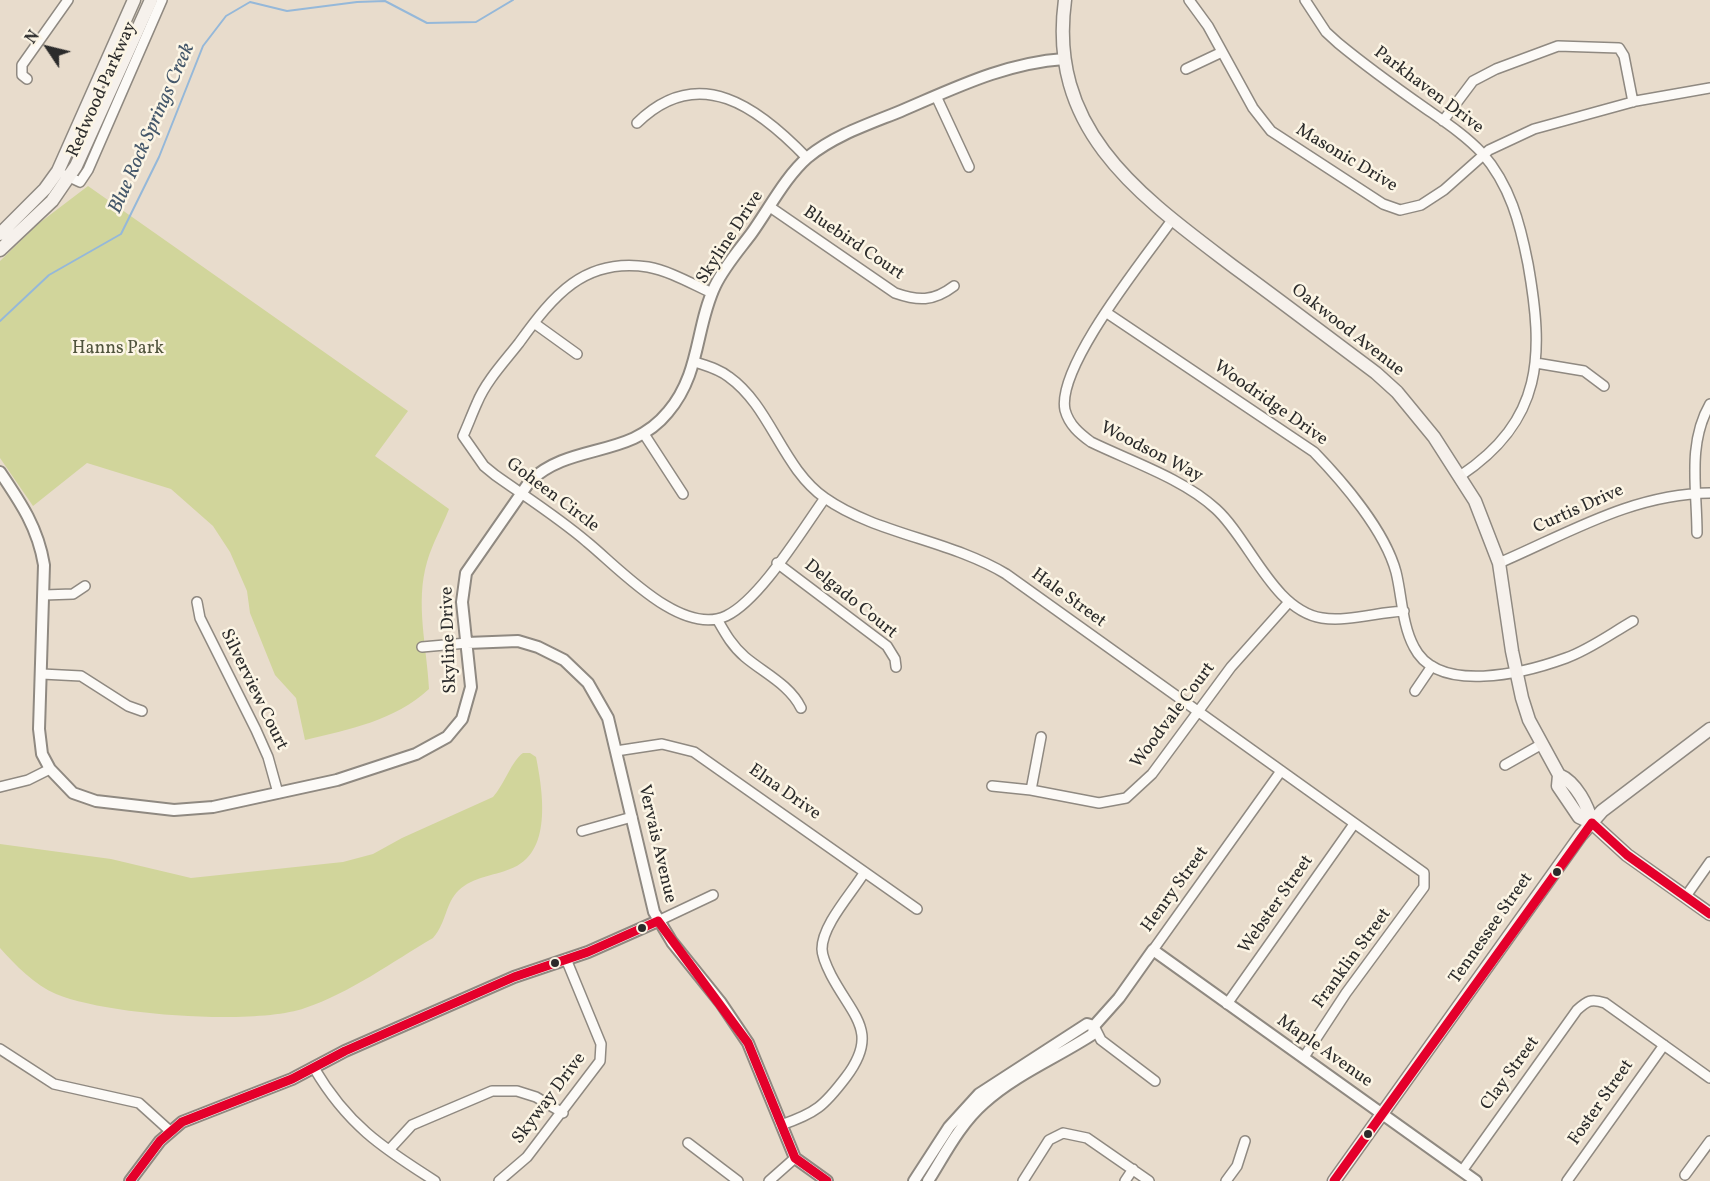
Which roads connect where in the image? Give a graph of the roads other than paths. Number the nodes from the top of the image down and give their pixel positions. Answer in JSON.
{"nodes":[{"id":1,"x":68,"y":0,"type":"edge"},
{"id":2,"x":134,"y":0,"type":"edge"},
{"id":3,"x":151,"y":0,"type":"edge"},
{"id":4,"x":162,"y":0,"type":"edge"},
{"id":5,"x":1065,"y":0,"type":"edge"},
{"id":6,"x":1189,"y":0,"type":"edge"},
{"id":7,"x":1305,"y":0,"type":"edge"},
{"id":8,"x":1222,"y":52,"type":"junction"},
{"id":9,"x":1064,"y":59,"type":"junction"},
{"id":10,"x":1186,"y":69,"type":"dead end"},
{"id":11,"x":27,"y":78,"type":"dead end"},
{"id":12,"x":1710,"y":88,"type":"edge"},
{"id":13,"x":936,"y":96,"type":"junction"},
{"id":14,"x":1633,"y":102,"type":"junction"},
{"id":15,"x":1443,"y":121,"type":"junction"},
{"id":16,"x":637,"y":123,"type":"dead end"},
{"id":17,"x":1483,"y":154,"type":"junction"},
{"id":18,"x":807,"y":158,"type":"junction"},
{"id":19,"x":969,"y":167,"type":"dead end"},
{"id":20,"x":64,"y":174,"type":"junction"},
{"id":21,"x":770,"y":207,"type":"junction"},
{"id":22,"x":1172,"y":220,"type":"junction"},
{"id":23,"x":0,"y":234,"type":"edge"},
{"id":24,"x":0,"y":250,"type":"edge"},
{"id":25,"x":954,"y":286,"type":"dead end"},
{"id":26,"x":712,"y":293,"type":"junction"},
{"id":27,"x":1107,"y":313,"type":"junction"},
{"id":28,"x":534,"y":322,"type":"junction"},
{"id":29,"x":576,"y":354,"type":"dead end"},
{"id":30,"x":695,"y":362,"type":"junction"},
{"id":31,"x":1536,"y":363,"type":"junction"},
{"id":32,"x":1604,"y":386,"type":"dead end"},
{"id":33,"x":1710,"y":404,"type":"edge"},
{"id":34,"x":644,"y":434,"type":"junction"},
{"id":35,"x":0,"y":472,"type":"edge"},
{"id":36,"x":1460,"y":476,"type":"junction"},
{"id":37,"x":5,"y":489,"type":"edge"},
{"id":38,"x":1695,"y":493,"type":"junction"},
{"id":39,"x":1710,"y":493,"type":"edge"},
{"id":40,"x":520,"y":494,"type":"junction"},
{"id":41,"x":683,"y":494,"type":"dead end"},
{"id":42,"x":825,"y":498,"type":"junction"},
{"id":43,"x":1697,"y":533,"type":"dead end"},
{"id":44,"x":777,"y":563,"type":"junction"},
{"id":45,"x":1499,"y":563,"type":"junction"},
{"id":46,"x":85,"y":586,"type":"dead end"},
{"id":47,"x":44,"y":595,"type":"junction"},
{"id":48,"x":197,"y":602,"type":"dead end"},
{"id":49,"x":1288,"y":602,"type":"junction"},
{"id":50,"x":1404,"y":611,"type":"junction"},
{"id":51,"x":717,"y":619,"type":"junction"},
{"id":52,"x":1634,"y":621,"type":"dead end"},
{"id":53,"x":467,"y":643,"type":"junction"},
{"id":54,"x":422,"y":647,"type":"dead end"},
{"id":55,"x":1432,"y":666,"type":"junction"},
{"id":56,"x":896,"y":667,"type":"dead end"},
{"id":57,"x":1517,"y":671,"type":"junction"},
{"id":58,"x":42,"y":674,"type":"junction"},
{"id":59,"x":1415,"y":691,"type":"dead end"},
{"id":60,"x":801,"y":708,"type":"dead end"},
{"id":61,"x":142,"y":711,"type":"dead end"},
{"id":62,"x":1198,"y":712,"type":"junction"},
{"id":63,"x":1710,"y":729,"type":"edge"},
{"id":64,"x":1041,"y":737,"type":"dead end"},
{"id":65,"x":1542,"y":744,"type":"junction"},
{"id":66,"x":616,"y":751,"type":"junction"},
{"id":67,"x":1505,"y":765,"type":"dead end"},
{"id":68,"x":50,"y":769,"type":"junction"},
{"id":69,"x":1281,"y":771,"type":"junction"},
{"id":70,"x":992,"y":786,"type":"dead end"},
{"id":71,"x":0,"y":787,"type":"edge"},
{"id":72,"x":1031,"y":790,"type":"junction"},
{"id":73,"x":278,"y":794,"type":"junction"},
{"id":74,"x":632,"y":817,"type":"junction"},
{"id":75,"x":1592,"y":823,"type":"junction"},
{"id":76,"x":1354,"y":824,"type":"junction"},
{"id":77,"x":582,"y":831,"type":"dead end"},
{"id":78,"x":1710,"y":862,"type":"edge"},
{"id":79,"x":864,"y":873,"type":"junction"},
{"id":80,"x":1425,"y":879,"type":"joint"},
{"id":81,"x":713,"y":895,"type":"dead end"},
{"id":82,"x":1686,"y":897,"type":"junction"},
{"id":83,"x":917,"y":909,"type":"dead end"},
{"id":84,"x":1710,"y":914,"type":"edge"},
{"id":85,"x":658,"y":921,"type":"junction"},
{"id":86,"x":1153,"y":950,"type":"junction"},
{"id":87,"x":566,"y":959,"type":"junction"},
{"id":88,"x":1227,"y":1004,"type":"junction"},
{"id":89,"x":1094,"y":1026,"type":"junction"},
{"id":90,"x":1664,"y":1045,"type":"junction"},
{"id":91,"x":0,"y":1049,"type":"edge"},
{"id":92,"x":1304,"y":1058,"type":"junction"},
{"id":93,"x":314,"y":1068,"type":"junction"},
{"id":94,"x":1710,"y":1078,"type":"edge"},
{"id":95,"x":1155,"y":1081,"type":"dead end"},
{"id":96,"x":563,"y":1113,"type":"junction"},
{"id":97,"x":1382,"y":1114,"type":"junction"},
{"id":98,"x":782,"y":1125,"type":"junction"},
{"id":99,"x":170,"y":1131,"type":"junction"},
{"id":100,"x":1245,"y":1141,"type":"dead end"},
{"id":101,"x":1710,"y":1141,"type":"edge"},
{"id":102,"x":688,"y":1143,"type":"dead end"},
{"id":103,"x":389,"y":1150,"type":"junction"},
{"id":104,"x":795,"y":1158,"type":"junction"},
{"id":105,"x":1133,"y":1169,"type":"junction"},
{"id":106,"x":1462,"y":1171,"type":"junction"},
{"id":107,"x":1685,"y":1175,"type":"dead end"},
{"id":108,"x":130,"y":1181,"type":"edge"},
{"id":109,"x":435,"y":1181,"type":"edge"},
{"id":110,"x":499,"y":1181,"type":"edge"},
{"id":111,"x":738,"y":1181,"type":"edge"},
{"id":112,"x":769,"y":1181,"type":"edge"},
{"id":113,"x":827,"y":1181,"type":"edge"},
{"id":114,"x":914,"y":1181,"type":"edge"},
{"id":115,"x":928,"y":1181,"type":"edge"},
{"id":116,"x":1023,"y":1181,"type":"edge"},
{"id":117,"x":1125,"y":1181,"type":"edge"},
{"id":118,"x":1149,"y":1181,"type":"edge"},
{"id":119,"x":1226,"y":1181,"type":"edge"},
{"id":120,"x":1334,"y":1181,"type":"edge"},
{"id":121,"x":1476,"y":1181,"type":"edge"},
{"id":122,"x":1567,"y":1181,"type":"edge"}],
"edges":[{"from":1,"to":11,"type":"street"},
{"from":2,"to":20,"type":"main road","name":"Redwood Parkway"},
{"from":3,"to":20,"type":"main road","name":"Redwood Parkway"},
{"from":4,"to":20,"type":"street","name":"Redwood Parkway"},
{"from":5,"to":9,"type":"main road","name":"Oakwood Avenue"},
{"from":6,"to":8,"type":"street","name":"Masonic Drive"},
{"from":7,"to":15,"type":"street","name":"Parkhaven Drive"},
{"from":8,"to":10,"type":"street"},
{"from":8,"to":17,"type":"street","name":"Masonic Drive"},
{"from":9,"to":13,"type":"street","name":"Skyline Drive"},
{"from":9,"to":22,"type":"main road","name":"Oakwood Avenue"},
{"from":12,"to":14,"type":"street","name":"Masonic Drive"},
{"from":13,"to":18,"type":"street","name":"Skyline Drive"},
{"from":13,"to":19,"type":"street"},
{"from":14,"to":15,"type":"street"},
{"from":14,"to":17,"type":"street","name":"Masonic Drive"},
{"from":15,"to":17,"type":"street","name":"Parkhaven Drive"},
{"from":16,"to":18,"type":"street"},
{"from":17,"to":31,"type":"street","name":"Parkhaven Drive"},
{"from":18,"to":21,"type":"street","name":"Skyline Drive"},
{"from":20,"to":23,"type":"main road","name":"Redwood Parkway"},
{"from":20,"to":24,"type":"main road","name":"Redwood Parkway"},
{"from":21,"to":25,"type":"street","name":"Bluebird Court"},
{"from":21,"to":26,"type":"street","name":"Skyline Drive"},
{"from":22,"to":27,"type":"street","name":"Woodson Way"},
{"from":22,"to":36,"type":"main road","name":"Oakwood Avenue"},
{"from":26,"to":28,"type":"street","name":"Goheen Circle"},
{"from":26,"to":30,"type":"street","name":"Skyline Drive"},
{"from":27,"to":49,"type":"street","name":"Woodson Way"},
{"from":27,"to":50,"type":"street","name":"Woodridge Drive"},
{"from":28,"to":29,"type":"street"},
{"from":28,"to":40,"type":"street","name":"Goheen Circle"},
{"from":30,"to":34,"type":"street","name":"Skyline Drive"},
{"from":30,"to":42,"type":"street","name":"Hale Street"},
{"from":31,"to":32,"type":"street"},
{"from":31,"to":36,"type":"street","name":"Parkhaven Drive"},
{"from":33,"to":38,"type":"street"},
{"from":34,"to":40,"type":"street","name":"Skyline Drive"},
{"from":34,"to":41,"type":"street"},
{"from":35,"to":37,"type":"street","name":"Skyline Drive"},
{"from":36,"to":45,"type":"main road","name":"Oakwood Avenue"},
{"from":37,"to":47,"type":"street","name":"Skyline Drive"},
{"from":38,"to":39,"type":"street","name":"Curtis Drive"},
{"from":38,"to":43,"type":"street"},
{"from":38,"to":45,"type":"street","name":"Curtis Drive"},
{"from":40,"to":51,"type":"street","name":"Goheen Circle"},
{"from":40,"to":53,"type":"street","name":"Skyline Drive"},
{"from":42,"to":44,"type":"street"},
{"from":42,"to":62,"type":"street","name":"Hale Street"},
{"from":44,"to":51,"type":"street"},
{"from":44,"to":56,"type":"street","name":"Delgado Court"},
{"from":45,"to":57,"type":"main road","name":"Oakwood Avenue"},
{"from":46,"to":47,"type":"street"},
{"from":47,"to":58,"type":"street","name":"Skyline Drive"},
{"from":48,"to":73,"type":"street","name":"Silverview Court"},
{"from":49,"to":50,"type":"street","name":"Woodson Way"},
{"from":49,"to":62,"type":"street","name":"Woodvale Court"},
{"from":50,"to":55,"type":"street","name":"Woodridge Drive"},
{"from":51,"to":60,"type":"street"},
{"from":52,"to":57,"type":"street","name":"Woodridge Drive"},
{"from":53,"to":54,"type":"street","name":"Vervais Avenue"},
{"from":53,"to":66,"type":"street","name":"Vervais Avenue"},
{"from":53,"to":73,"type":"street","name":"Skyline Drive"},
{"from":55,"to":57,"type":"street","name":"Woodridge Drive"},
{"from":55,"to":59,"type":"street"},
{"from":57,"to":65,"type":"main road","name":"Oakwood Avenue"},
{"from":58,"to":61,"type":"street"},
{"from":58,"to":68,"type":"street","name":"Skyline Drive"},
{"from":62,"to":69,"type":"street","name":"Hale Street"},
{"from":62,"to":72,"type":"street","name":"Woodvale Court"},
{"from":63,"to":75,"type":"main road","name":"Tennessee Street"},
{"from":64,"to":72,"type":"street"},
{"from":65,"to":67,"type":"street"},
{"from":65,"to":75,"type":"main road","name":"Oakwood Avenue"},
{"from":66,"to":74,"type":"street","name":"Vervais Avenue"},
{"from":66,"to":79,"type":"street","name":"Elna Drive"},
{"from":68,"to":71,"type":"street"},
{"from":68,"to":73,"type":"street","name":"Skyline Drive"},
{"from":69,"to":76,"type":"street","name":"Hale Street"},
{"from":69,"to":86,"type":"street","name":"Henry Street"},
{"from":70,"to":72,"type":"street","name":"Woodvale Court"},
{"from":74,"to":77,"type":"street"},
{"from":74,"to":85,"type":"street","name":"Vervais Avenue"},
{"from":75,"to":82,"type":"main road","name":"Oakwood Avenue"},
{"from":75,"to":97,"type":"main road","name":"Tennessee Street"},
{"from":76,"to":80,"type":"street","name":"Hale Street"},
{"from":76,"to":88,"type":"street","name":"Webster Street"},
{"from":78,"to":82,"type":"street"},
{"from":79,"to":83,"type":"street","name":"Elna Drive"},
{"from":79,"to":98,"type":"street"},
{"from":80,"to":92,"type":"street","name":"Franklin Street"},
{"from":81,"to":85,"type":"street"},
{"from":82,"to":84,"type":"main road","name":"Oakwood Avenue"},
{"from":85,"to":87,"type":"street"},
{"from":85,"to":98,"type":"street","name":"Vervais Avenue"},
{"from":86,"to":88,"type":"street","name":"Maple Avenue"},
{"from":86,"to":89,"type":"street","name":"Henry Street"},
{"from":87,"to":93,"type":"street"},
{"from":87,"to":96,"type":"street","name":"Skyway Drive"},
{"from":88,"to":92,"type":"street","name":"Maple Avenue"},
{"from":89,"to":95,"type":"street"},
{"from":89,"to":114,"type":"street","name":"Henry Street"},
{"from":89,"to":115,"type":"street","name":"Henry Street"},
{"from":90,"to":94,"type":"street"},
{"from":90,"to":106,"type":"street","name":"Clay Street"},
{"from":90,"to":122,"type":"street","name":"Foster Street"},
{"from":91,"to":99,"type":"street"},
{"from":92,"to":97,"type":"street","name":"Maple Avenue"},
{"from":93,"to":99,"type":"street"},
{"from":93,"to":103,"type":"street"},
{"from":96,"to":103,"type":"street"},
{"from":96,"to":110,"type":"street","name":"Skyway Drive"},
{"from":97,"to":106,"type":"street","name":"Maple Avenue"},
{"from":97,"to":120,"type":"main road","name":"Tennessee Street"},
{"from":98,"to":104,"type":"street","name":"Vervais Avenue"},
{"from":99,"to":108,"type":"street"},
{"from":100,"to":119,"type":"street"},
{"from":101,"to":107,"type":"street"},
{"from":102,"to":111,"type":"street"},
{"from":103,"to":109,"type":"street"},
{"from":104,"to":112,"type":"street"},
{"from":104,"to":113,"type":"street"},
{"from":105,"to":116,"type":"street"},
{"from":105,"to":117,"type":"street"},
{"from":105,"to":118,"type":"street"},
{"from":106,"to":121,"type":"street","name":"Maple Avenue"}]}
